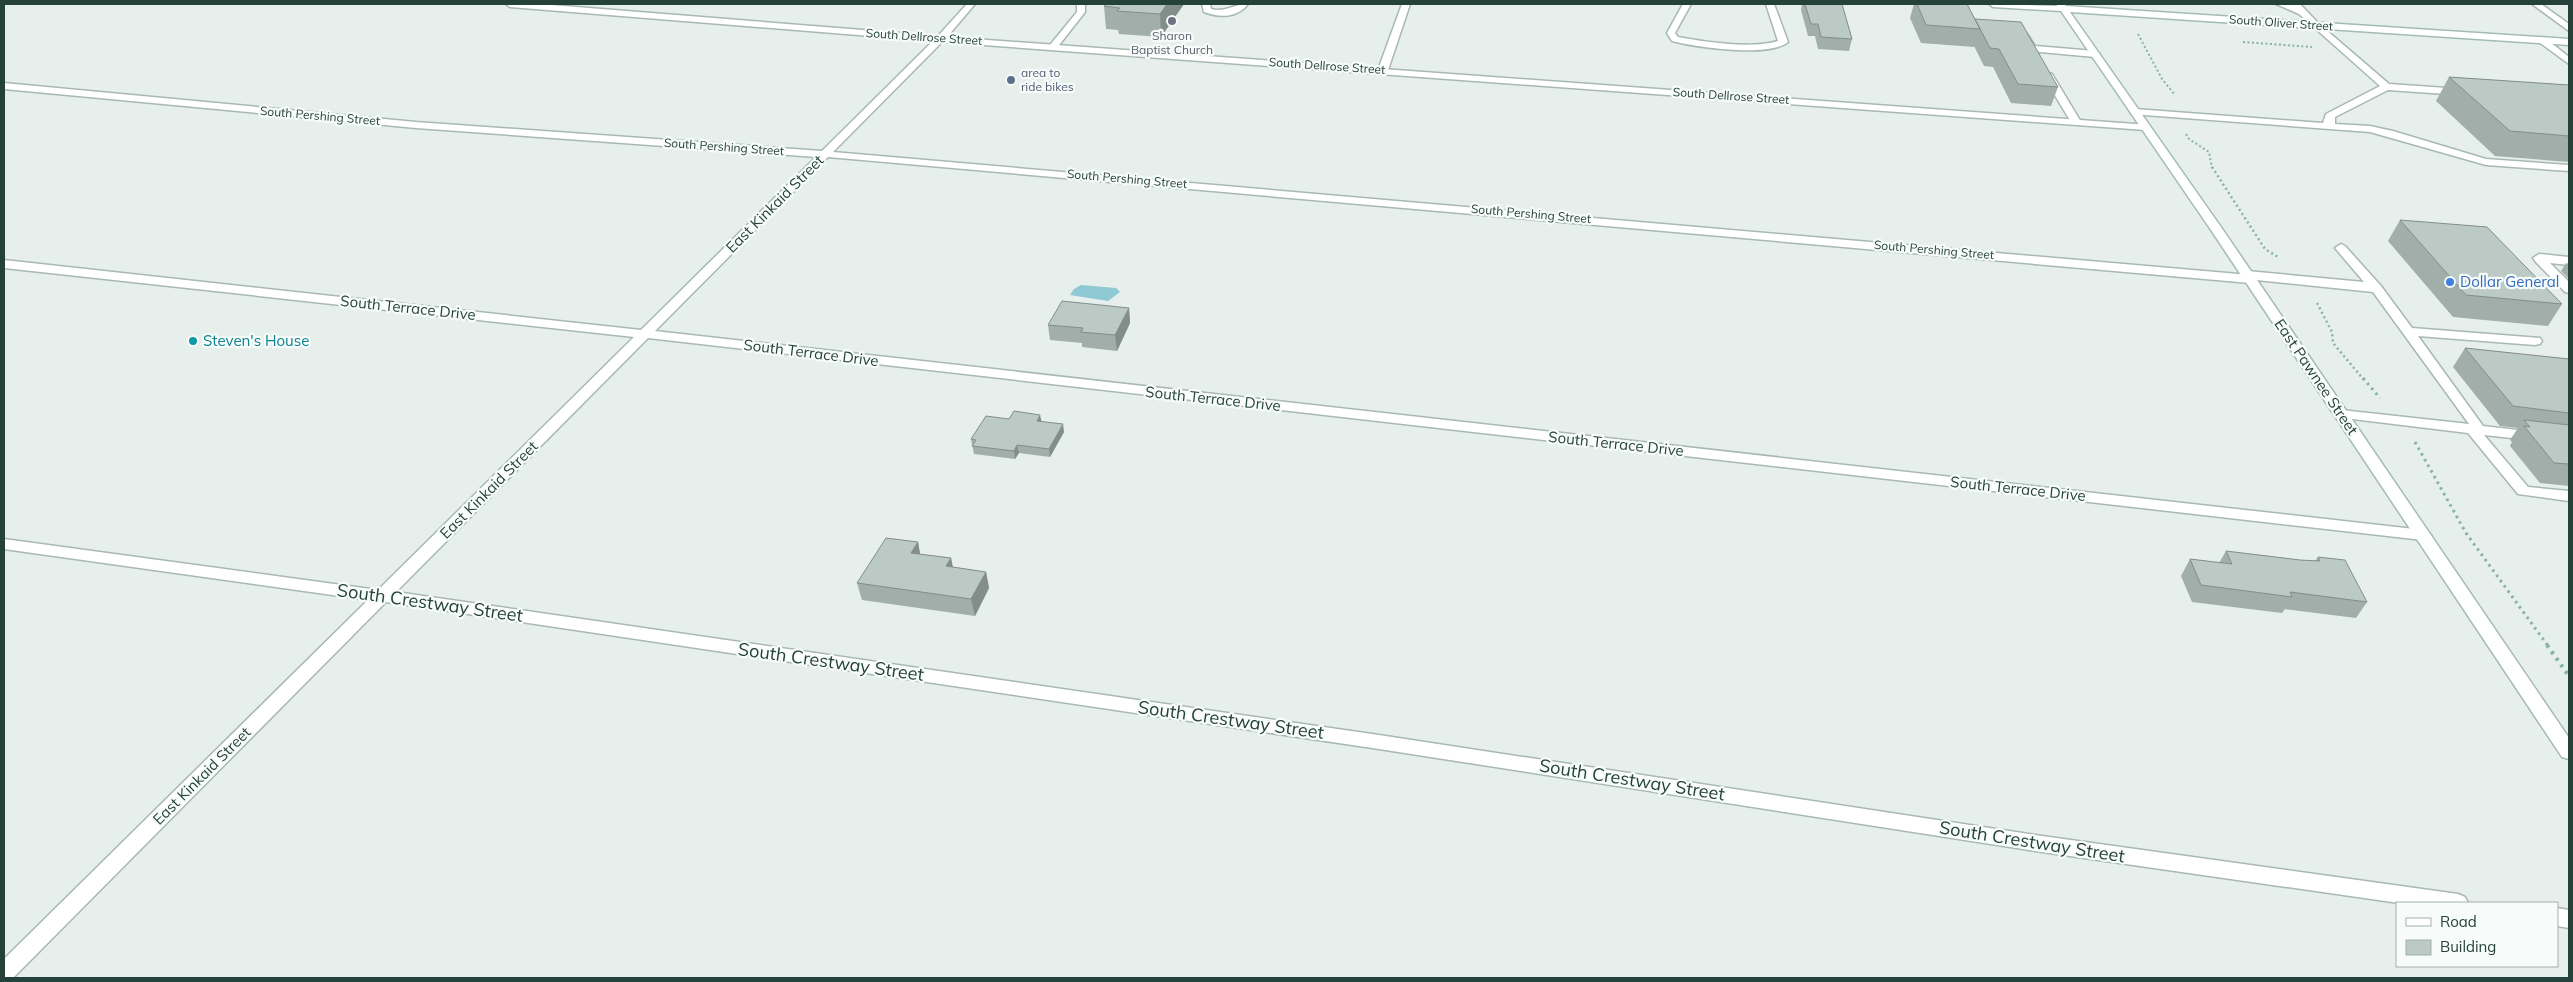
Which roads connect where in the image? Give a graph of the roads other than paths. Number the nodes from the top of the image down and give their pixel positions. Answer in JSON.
{"nodes":[{"id":1,"x":510,"y":4,"type":"edge"},
{"id":2,"x":971,"y":4,"type":"edge"},
{"id":3,"x":1081,"y":4,"type":"edge"},
{"id":4,"x":1206,"y":4,"type":"edge"},
{"id":5,"x":1244,"y":4,"type":"edge"},
{"id":6,"x":1406,"y":4,"type":"edge"},
{"id":7,"x":1687,"y":4,"type":"edge"},
{"id":8,"x":1770,"y":4,"type":"edge"},
{"id":9,"x":1993,"y":4,"type":"edge"},
{"id":10,"x":2280,"y":4,"type":"edge"},
{"id":11,"x":2295,"y":4,"type":"edge"},
{"id":12,"x":2536,"y":4,"type":"edge"},
{"id":13,"x":2061,"y":6,"type":"edge"},
{"id":14,"x":2303,"y":12,"type":"junction"},
{"id":15,"x":2315,"y":25,"type":"junction"},
{"id":16,"x":2569,"y":28,"type":"edge"},
{"id":17,"x":2014,"y":31,"type":"edge"},
{"id":18,"x":940,"y":39,"type":"junction"},
{"id":19,"x":2542,"y":40,"type":"junction"},
{"id":20,"x":2569,"y":42,"type":"edge"},
{"id":21,"x":1053,"y":47,"type":"junction"},
{"id":22,"x":2095,"y":54,"type":"junction"},
{"id":23,"x":2037,"y":57,"type":"junction"},
{"id":24,"x":2569,"y":61,"type":"edge"},
{"id":25,"x":1383,"y":70,"type":"junction"},
{"id":26,"x":4,"y":86,"type":"edge"},
{"id":27,"x":2386,"y":87,"type":"junction"},
{"id":28,"x":2473,"y":93,"type":"edge"},
{"id":29,"x":2135,"y":112,"type":"junction"},
{"id":30,"x":2076,"y":122,"type":"junction"},
{"id":31,"x":2325,"y":126,"type":"junction"},
{"id":32,"x":2145,"y":127,"type":"junction"},
{"id":33,"x":825,"y":154,"type":"junction"},
{"id":34,"x":2569,"y":168,"type":"edge"},
{"id":35,"x":2341,"y":248,"type":"dead end"},
{"id":36,"x":2569,"y":261,"type":"edge"},
{"id":37,"x":4,"y":264,"type":"edge"},
{"id":38,"x":2249,"y":277,"type":"junction"},
{"id":39,"x":2569,"y":289,"type":"edge"},
{"id":40,"x":2377,"y":290,"type":"junction"},
{"id":41,"x":2407,"y":330,"type":"junction"},
{"id":42,"x":645,"y":334,"type":"junction"},
{"id":43,"x":2535,"y":341,"type":"dead end"},
{"id":44,"x":2341,"y":414,"type":"junction"},
{"id":45,"x":2472,"y":429,"type":"junction"},
{"id":46,"x":2569,"y":440,"type":"edge"},
{"id":47,"x":2569,"y":496,"type":"edge"},
{"id":48,"x":2423,"y":536,"type":"junction"},
{"id":49,"x":4,"y":544,"type":"edge"},
{"id":50,"x":382,"y":596,"type":"junction"},
{"id":51,"x":2569,"y":752,"type":"edge"},
{"id":52,"x":2451,"y":902,"type":"edge"},
{"id":53,"x":4,"y":973,"type":"edge"}],
"edges":[{"from":1,"to":18,"type":"street","name":"South Dellrose Street"},
{"from":2,"to":18,"type":"street","name":"East Kinkaid Street"},
{"from":3,"to":21,"type":"street"},
{"from":4,"to":5,"type":"street"},
{"from":6,"to":25,"type":"street"},
{"from":7,"to":8,"type":"street"},
{"from":9,"to":13,"type":"street","name":"South Oliver Street"},
{"from":10,"to":14,"type":"street"},
{"from":11,"to":14,"type":"street"},
{"from":12,"to":16,"type":"street"},
{"from":13,"to":15,"type":"street","name":"South Oliver Street"},
{"from":13,"to":22,"type":"street","name":"East Pawnee Street"},
{"from":14,"to":15,"type":"street"},
{"from":15,"to":19,"type":"street","name":"South Oliver Street"},
{"from":15,"to":27,"type":"street"},
{"from":17,"to":23,"type":"street"},
{"from":18,"to":21,"type":"street","name":"South Dellrose Street"},
{"from":18,"to":33,"type":"street","name":"East Kinkaid Street"},
{"from":19,"to":20,"type":"street","name":"South Oliver Street"},
{"from":19,"to":24,"type":"street"},
{"from":21,"to":25,"type":"street","name":"South Dellrose Street"},
{"from":22,"to":23,"type":"street"},
{"from":22,"to":29,"type":"street","name":"East Pawnee Street"},
{"from":23,"to":30,"type":"street"},
{"from":25,"to":30,"type":"street","name":"South Dellrose Street"},
{"from":26,"to":33,"type":"street","name":"South Pershing Street"},
{"from":27,"to":28,"type":"street"},
{"from":27,"to":31,"type":"street"},
{"from":29,"to":31,"type":"street"},
{"from":29,"to":32,"type":"street","name":"East Pawnee Street"},
{"from":30,"to":32,"type":"street","name":"South Dellrose Street"},
{"from":31,"to":34,"type":"street"},
{"from":32,"to":38,"type":"street","name":"East Pawnee Street"},
{"from":33,"to":38,"type":"street","name":"South Pershing Street"},
{"from":33,"to":42,"type":"street","name":"East Kinkaid Street"},
{"from":35,"to":40,"type":"street"},
{"from":36,"to":39,"type":"street"},
{"from":37,"to":42,"type":"street","name":"South Terrace Drive"},
{"from":38,"to":40,"type":"street","name":"South Pershing Street"},
{"from":38,"to":44,"type":"street","name":"East Pawnee Street"},
{"from":40,"to":41,"type":"street"},
{"from":41,"to":43,"type":"street"},
{"from":41,"to":45,"type":"street"},
{"from":42,"to":48,"type":"street","name":"South Terrace Drive"},
{"from":42,"to":50,"type":"street","name":"East Kinkaid Street"},
{"from":44,"to":45,"type":"street"},
{"from":44,"to":48,"type":"street","name":"East Pawnee Street"},
{"from":45,"to":46,"type":"street"},
{"from":45,"to":47,"type":"street"},
{"from":48,"to":51,"type":"street","name":"East Pawnee Street"},
{"from":49,"to":50,"type":"street","name":"South Crestway Street"},
{"from":50,"to":52,"type":"street","name":"South Crestway Street"},
{"from":50,"to":53,"type":"street","name":"East Kinkaid Street"}]}
